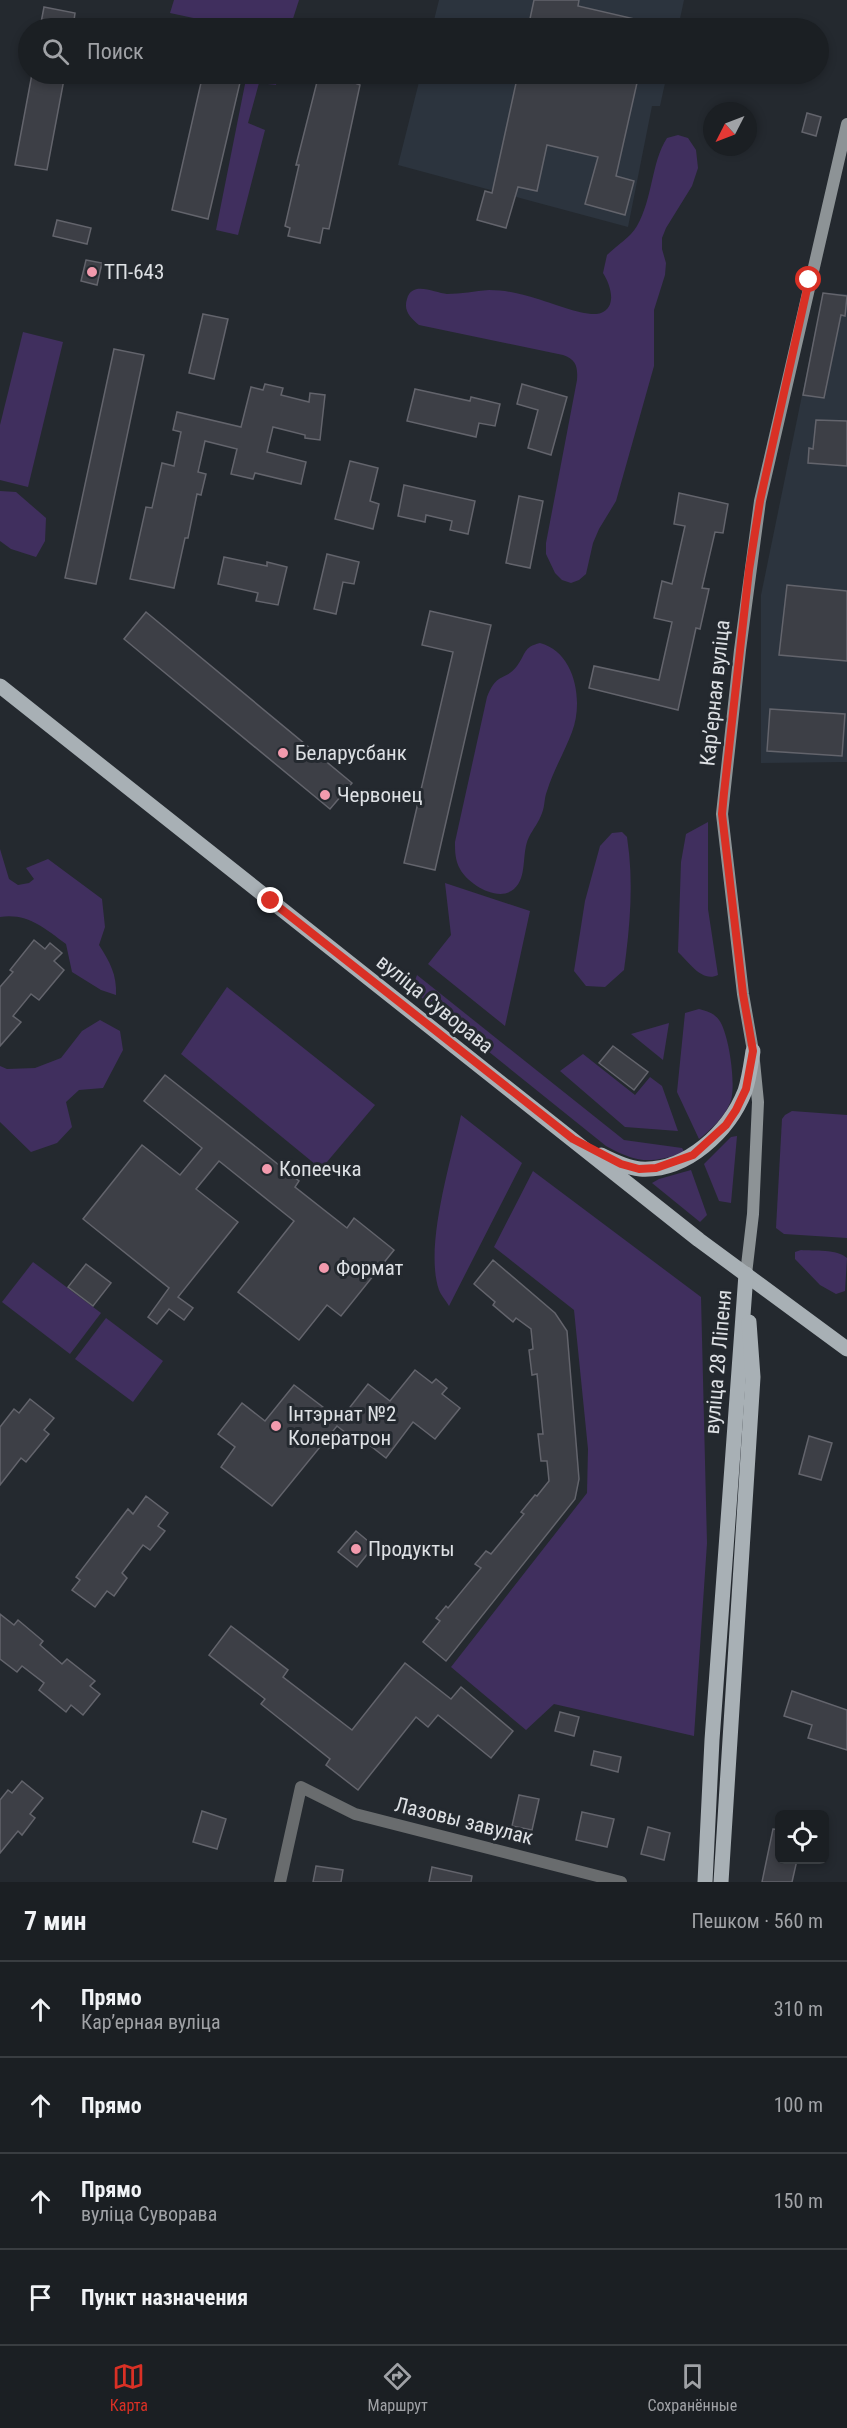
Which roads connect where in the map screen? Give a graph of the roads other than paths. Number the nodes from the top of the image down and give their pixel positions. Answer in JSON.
{"nodes":[{"id":1,"x":847,"y":124,"type":"edge"},
{"id":2,"x":0,"y":686,"type":"edge"},
{"id":3,"x":753,"y":1051,"type":"junction"},
{"id":4,"x":573,"y":1139,"type":"junction"},
{"id":5,"x":746,"y":1274,"type":"junction"},
{"id":6,"x":847,"y":1349,"type":"edge"},
{"id":7,"x":280,"y":1882,"type":"edge"},
{"id":8,"x":621,"y":1882,"type":"edge"},
{"id":9,"x":705,"y":1882,"type":"edge"},
{"id":10,"x":721,"y":1882,"type":"edge"}],
"edges":[{"from":1,"to":3,"type":"street","name":"Карʼерная вуліца"},
{"from":2,"to":4,"type":"main road","name":"вуліца Суворава"},
{"from":3,"to":4,"type":"main road"},
{"from":3,"to":5,"type":"street","name":"Карʼерная вуліца"},
{"from":4,"to":5,"type":"main road","name":"вуліца Суворава"},
{"from":5,"to":6,"type":"main road","name":"вуліца Суворава"},
{"from":5,"to":9,"type":"main road","name":"вуліца 28 Ліпеня"},
{"from":5,"to":10,"type":"main road","name":"вуліца 28 Ліпеня"},
{"from":7,"to":8,"type":"street","name":"Лазовы завулак"}]}
